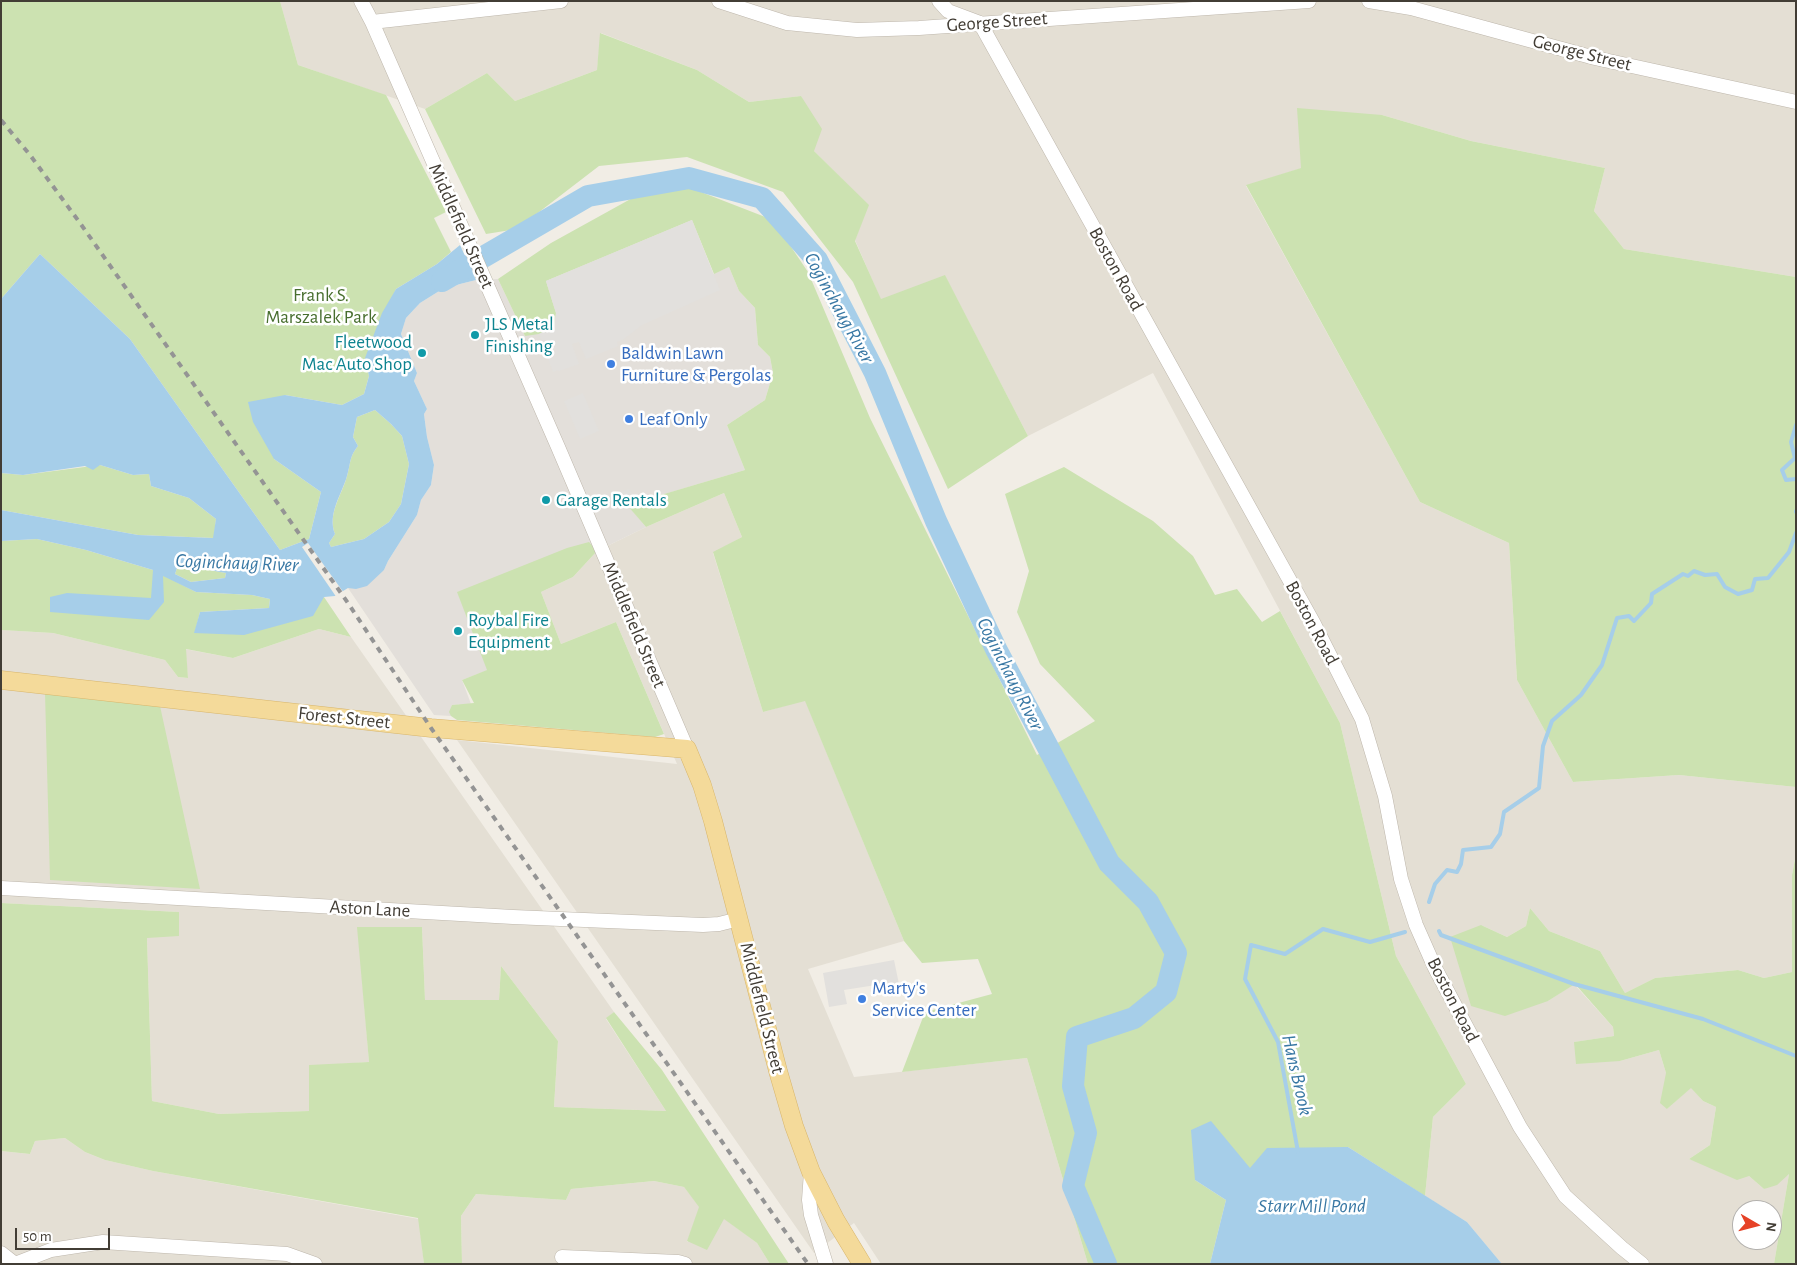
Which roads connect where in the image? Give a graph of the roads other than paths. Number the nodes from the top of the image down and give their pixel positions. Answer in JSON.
{"nodes":[{"id":1,"x":361,"y":1,"type":"edge"},
{"id":2,"x":561,"y":1,"type":"edge"},
{"id":3,"x":719,"y":1,"type":"edge"},
{"id":4,"x":939,"y":1,"type":"edge"},
{"id":5,"x":1309,"y":1,"type":"edge"},
{"id":6,"x":1369,"y":1,"type":"edge"},
{"id":7,"x":372,"y":22,"type":"junction"},
{"id":8,"x":980,"y":23,"type":"junction"},
{"id":9,"x":1796,"y":102,"type":"edge"},
{"id":10,"x":1,"y":680,"type":"edge"},
{"id":11,"x":687,"y":749,"type":"junction"},
{"id":12,"x":1,"y":888,"type":"edge"},
{"id":13,"x":739,"y":919,"type":"junction"},
{"id":14,"x":811,"y":1172,"type":"junction"},
{"id":15,"x":1,"y":1253,"type":"edge"},
{"id":16,"x":562,"y":1257,"type":"dead end"},
{"id":17,"x":15,"y":1264,"type":"edge"},
{"id":18,"x":315,"y":1264,"type":"edge"},
{"id":19,"x":685,"y":1264,"type":"edge"},
{"id":20,"x":826,"y":1264,"type":"edge"},
{"id":21,"x":862,"y":1264,"type":"edge"},
{"id":22,"x":1642,"y":1264,"type":"edge"}],
"edges":[{"from":1,"to":7,"type":"street","name":"Middlefield Street"},
{"from":2,"to":7,"type":"street"},
{"from":3,"to":8,"type":"street","name":"George Street"},
{"from":4,"to":8,"type":"street"},
{"from":5,"to":8,"type":"street","name":"George Street"},
{"from":6,"to":9,"type":"street","name":"George Street"},
{"from":7,"to":11,"type":"street","name":"Middlefield Street"},
{"from":8,"to":22,"type":"street","name":"Boston Road"},
{"from":10,"to":11,"type":"main road","name":"Forest Street"},
{"from":11,"to":13,"type":"main road","name":"Middlefield Street"},
{"from":12,"to":13,"type":"street","name":"Aston Lane"},
{"from":13,"to":14,"type":"main road","name":"Middlefield Street"},
{"from":14,"to":20,"type":"street"},
{"from":14,"to":21,"type":"main road","name":"Middlefield Street"},
{"from":15,"to":17,"type":"street"},
{"from":16,"to":19,"type":"street"},
{"from":17,"to":18,"type":"street"}]}
